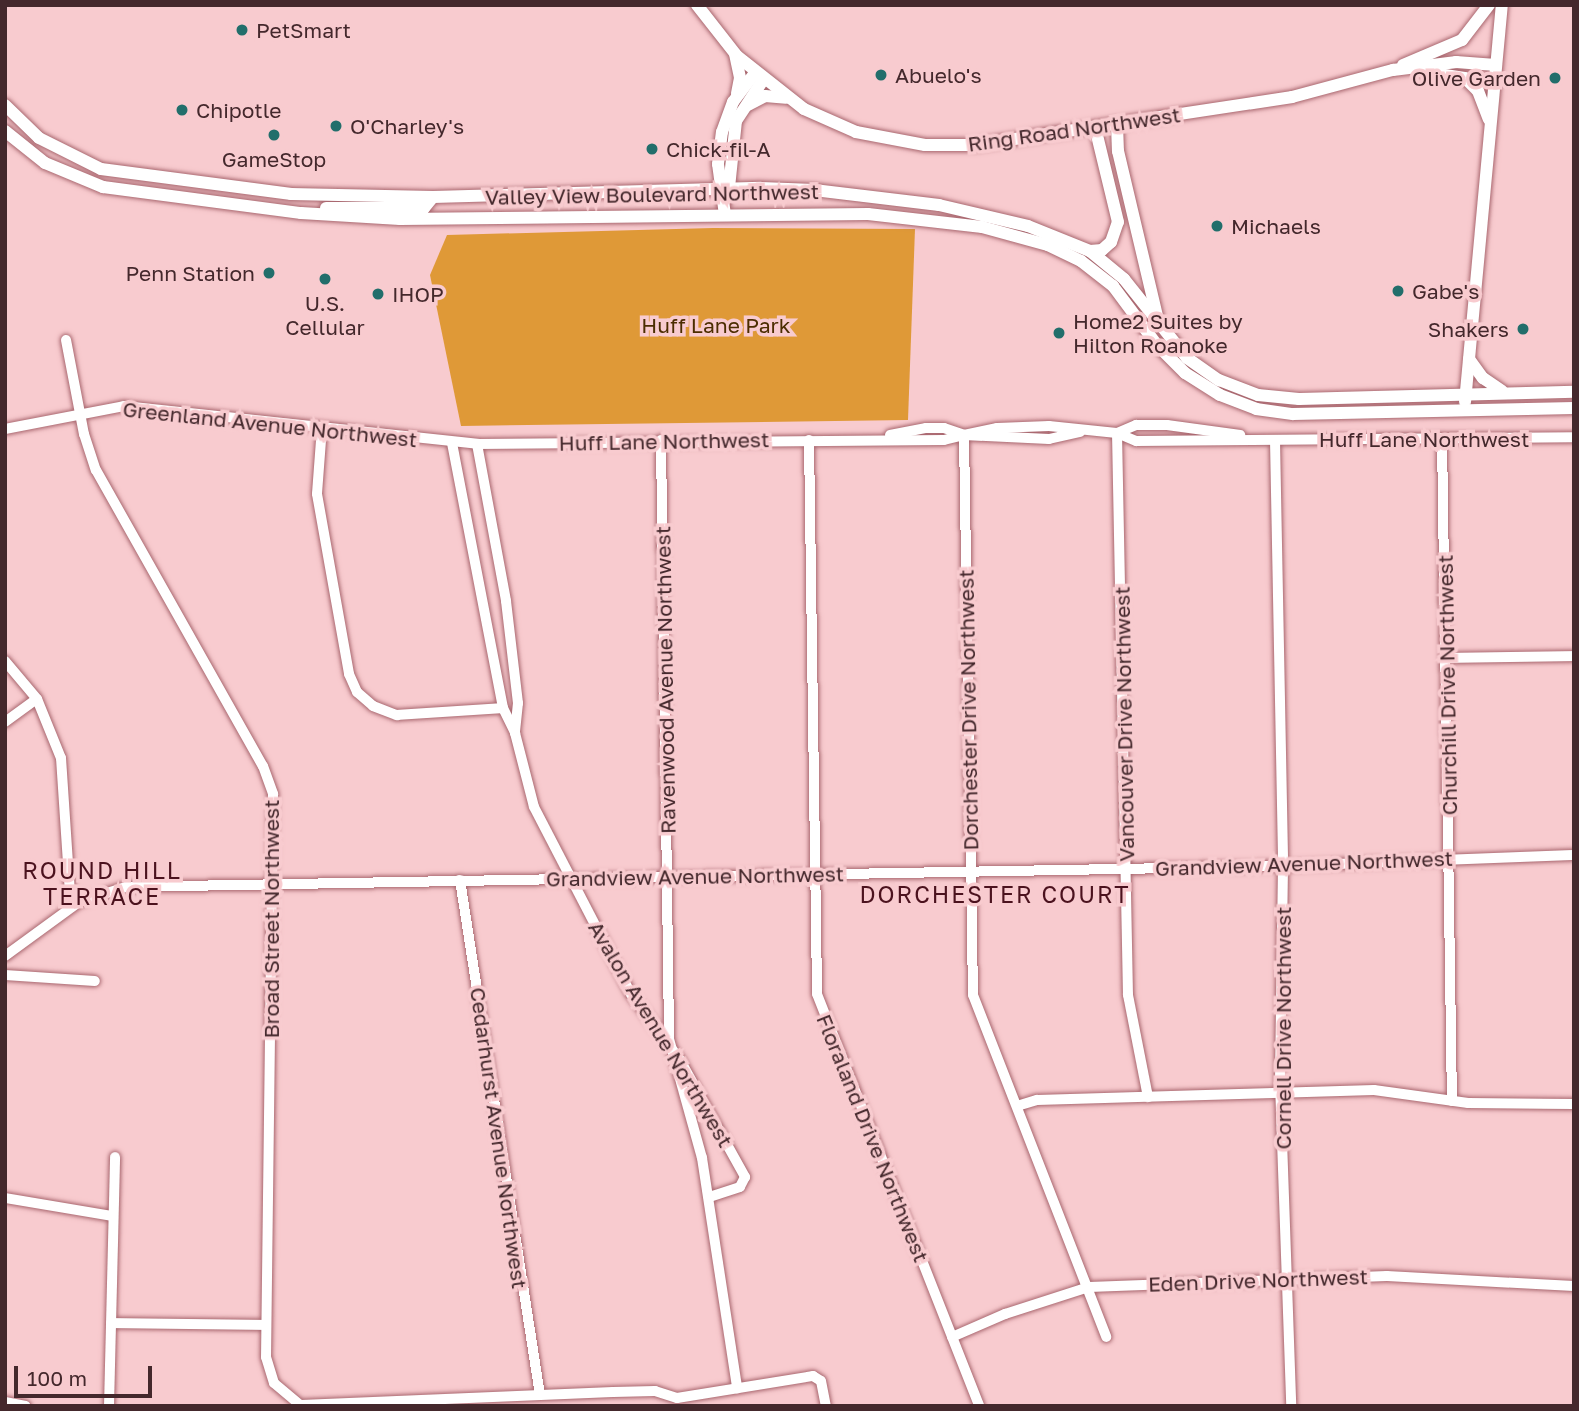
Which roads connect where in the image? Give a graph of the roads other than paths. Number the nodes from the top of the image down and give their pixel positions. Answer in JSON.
{"nodes":[{"id":1,"x":696,"y":5,"type":"edge"},
{"id":2,"x":1489,"y":5,"type":"edge"},
{"id":3,"x":1502,"y":5,"type":"edge"},
{"id":4,"x":735,"y":54,"type":"junction"},
{"id":5,"x":1496,"y":65,"type":"junction"},
{"id":6,"x":1393,"y":70,"type":"junction"},
{"id":7,"x":759,"y":77,"type":"junction"},
{"id":8,"x":789,"y":99,"type":"junction"},
{"id":9,"x":735,"y":100,"type":"junction"},
{"id":10,"x":5,"y":105,"type":"edge"},
{"id":11,"x":739,"y":116,"type":"junction"},
{"id":12,"x":1117,"y":124,"type":"junction"},
{"id":13,"x":1491,"y":126,"type":"junction"},
{"id":14,"x":1096,"y":127,"type":"junction"},
{"id":15,"x":5,"y":131,"type":"edge"},
{"id":16,"x":725,"y":189,"type":"junction"},
{"id":17,"x":290,"y":194,"type":"junction"},
{"id":18,"x":433,"y":197,"type":"junction"},
{"id":19,"x":170,"y":198,"type":"junction"},
{"id":20,"x":970,"y":212,"type":"junction"},
{"id":21,"x":301,"y":213,"type":"junction"},
{"id":22,"x":725,"y":215,"type":"junction"},
{"id":23,"x":881,"y":215,"type":"junction"},
{"id":24,"x":1090,"y":251,"type":"junction"},
{"id":25,"x":1159,"y":327,"type":"junction"},
{"id":26,"x":66,"y":340,"type":"dead end"},
{"id":27,"x":1469,"y":359,"type":"junction"},
{"id":28,"x":1574,"y":392,"type":"edge"},
{"id":29,"x":1506,"y":393,"type":"junction"},
{"id":30,"x":1466,"y":394,"type":"junction"},
{"id":31,"x":1574,"y":408,"type":"edge"},
{"id":32,"x":1464,"y":410,"type":"junction"},
{"id":33,"x":80,"y":413,"type":"junction"},
{"id":34,"x":322,"y":427,"type":"junction"},
{"id":35,"x":5,"y":429,"type":"edge"},
{"id":36,"x":1117,"y":433,"type":"junction"},
{"id":37,"x":964,"y":435,"type":"junction"},
{"id":38,"x":1442,"y":438,"type":"junction"},
{"id":39,"x":1574,"y":438,"type":"edge"},
{"id":40,"x":661,"y":440,"type":"junction"},
{"id":41,"x":809,"y":440,"type":"junction"},
{"id":42,"x":1275,"y":440,"type":"junction"},
{"id":43,"x":452,"y":443,"type":"junction"},
{"id":44,"x":477,"y":444,"type":"junction"},
{"id":45,"x":1574,"y":656,"type":"edge"},
{"id":46,"x":1447,"y":658,"type":"junction"},
{"id":47,"x":5,"y":661,"type":"edge"},
{"id":48,"x":37,"y":699,"type":"junction"},
{"id":49,"x":503,"y":708,"type":"junction"},
{"id":50,"x":5,"y":722,"type":"edge"},
{"id":51,"x":515,"y":733,"type":"junction"},
{"id":52,"x":1574,"y":855,"type":"edge"},
{"id":53,"x":1449,"y":857,"type":"junction"},
{"id":54,"x":1283,"y":866,"type":"junction"},
{"id":55,"x":1126,"y":869,"type":"junction"},
{"id":56,"x":970,"y":870,"type":"junction"},
{"id":57,"x":815,"y":874,"type":"junction"},
{"id":58,"x":668,"y":875,"type":"junction"},
{"id":59,"x":569,"y":877,"type":"junction"},
{"id":60,"x":460,"y":880,"type":"junction"},
{"id":61,"x":275,"y":884,"type":"junction"},
{"id":62,"x":71,"y":907,"type":"junction"},
{"id":63,"x":5,"y":956,"type":"edge"},
{"id":64,"x":5,"y":975,"type":"edge"},
{"id":65,"x":95,"y":981,"type":"dead end"},
{"id":66,"x":671,"y":1046,"type":"junction"},
{"id":67,"x":1281,"y":1092,"type":"junction"},
{"id":68,"x":1148,"y":1097,"type":"junction"},
{"id":69,"x":1452,"y":1101,"type":"junction"},
{"id":70,"x":1574,"y":1104,"type":"edge"},
{"id":71,"x":1017,"y":1106,"type":"junction"},
{"id":72,"x":115,"y":1157,"type":"dead end"},
{"id":73,"x":709,"y":1197,"type":"junction"},
{"id":74,"x":5,"y":1198,"type":"edge"},
{"id":75,"x":113,"y":1216,"type":"junction"},
{"id":76,"x":1287,"y":1279,"type":"junction"},
{"id":77,"x":1574,"y":1286,"type":"edge"},
{"id":78,"x":1089,"y":1287,"type":"junction"},
{"id":79,"x":111,"y":1323,"type":"junction"},
{"id":80,"x":266,"y":1325,"type":"junction"},
{"id":81,"x":952,"y":1337,"type":"junction"},
{"id":82,"x":1106,"y":1337,"type":"dead end"},
{"id":83,"x":737,"y":1388,"type":"junction"},
{"id":84,"x":540,"y":1395,"type":"junction"},
{"id":85,"x":664,"y":1401,"type":"edge"},
{"id":86,"x":5,"y":1402,"type":"edge"},
{"id":87,"x":26,"y":1406,"type":"edge"},
{"id":88,"x":109,"y":1406,"type":"edge"},
{"id":89,"x":301,"y":1406,"type":"edge"},
{"id":90,"x":826,"y":1406,"type":"edge"},
{"id":91,"x":979,"y":1406,"type":"edge"},
{"id":92,"x":1292,"y":1406,"type":"edge"}],
"edges":[{"from":1,"to":4,"type":"main road","name":"Ring Road Northwest"},
{"from":2,"to":6,"type":"main road"},
{"from":3,"to":5,"type":"main road"},
{"from":4,"to":7,"type":"main road","name":"Ring Road Northwest"},
{"from":4,"to":9,"type":"main road"},
{"from":5,"to":6,"type":"main road","name":"Ring Road Northwest"},
{"from":5,"to":13,"type":"main road"},
{"from":6,"to":12,"type":"main road","name":"Ring Road Northwest"},
{"from":6,"to":13,"type":"main road"},
{"from":7,"to":8,"type":"main road","name":"Ring Road Northwest"},
{"from":7,"to":9,"type":"main road"},
{"from":7,"to":11,"type":"main road"},
{"from":8,"to":11,"type":"main road"},
{"from":8,"to":14,"type":"main road","name":"Ring Road Northwest"},
{"from":9,"to":16,"type":"main road"},
{"from":10,"to":17,"type":"main road","name":"Valley View Boulevard Northwest"},
{"from":11,"to":16,"type":"main road"},
{"from":12,"to":14,"type":"main road","name":"Ring Road Northwest"},
{"from":12,"to":25,"type":"main road"},
{"from":13,"to":27,"type":"main road"},
{"from":14,"to":24,"type":"main road"},
{"from":15,"to":19,"type":"main road","name":"Valley View Boulevard Northwest"},
{"from":16,"to":18,"type":"main road","name":"Valley View Boulevard Northwest"},
{"from":16,"to":20,"type":"main road","name":"Valley View Boulevard Northwest"},
{"from":16,"to":22,"type":"main road"},
{"from":17,"to":18,"type":"main road","name":"Valley View Boulevard Northwest"},
{"from":17,"to":19,"type":"main road"},
{"from":18,"to":21,"type":"main road"},
{"from":19,"to":21,"type":"main road","name":"Valley View Boulevard Northwest"},
{"from":20,"to":23,"type":"main road"},
{"from":20,"to":24,"type":"main road","name":"Valley View Boulevard Northwest"},
{"from":21,"to":22,"type":"main road","name":"Valley View Boulevard Northwest"},
{"from":22,"to":23,"type":"main road","name":"Valley View Boulevard Northwest"},
{"from":23,"to":32,"type":"main road","name":"Valley View Boulevard Northwest"},
{"from":24,"to":25,"type":"main road","name":"Valley View Boulevard Northwest"},
{"from":25,"to":30,"type":"main road","name":"Valley View Boulevard Northwest"},
{"from":26,"to":33,"type":"street","name":"Broad Street Northwest"},
{"from":27,"to":29,"type":"main road"},
{"from":27,"to":30,"type":"main road"},
{"from":28,"to":29,"type":"main road","name":"Valley View Boulevard Northwest"},
{"from":29,"to":30,"type":"main road","name":"Valley View Boulevard Northwest"},
{"from":30,"to":32,"type":"main road"},
{"from":31,"to":32,"type":"main road","name":"Valley View Boulevard Northwest"},
{"from":33,"to":34,"type":"street","name":"Greenland Avenue Northwest"},
{"from":33,"to":35,"type":"street","name":"Greenland Avenue Northwest"},
{"from":33,"to":61,"type":"street","name":"Broad Street Northwest"},
{"from":34,"to":43,"type":"street","name":"Greenland Avenue Northwest"},
{"from":34,"to":49,"type":"street"},
{"from":36,"to":37,"type":"street","name":"Huff Lane Northwest"},
{"from":36,"to":42,"type":"street","name":"Huff Lane Northwest"},
{"from":36,"to":42,"type":"street","name":"Huff Lane Northwest"},
{"from":36,"to":55,"type":"street","name":"Vancouver Drive Northwest"},
{"from":37,"to":41,"type":"street","name":"Huff Lane Northwest"},
{"from":37,"to":56,"type":"street","name":"Dorchester Drive Northwest"},
{"from":38,"to":39,"type":"street","name":"Huff Lane Northwest"},
{"from":38,"to":42,"type":"street","name":"Huff Lane Northwest"},
{"from":38,"to":46,"type":"street","name":"Churchill Drive Northwest"},
{"from":40,"to":41,"type":"street","name":"Huff Lane Northwest"},
{"from":40,"to":44,"type":"street","name":"Huff Lane Northwest"},
{"from":40,"to":58,"type":"street","name":"Ravenwood Avenue Northwest"},
{"from":41,"to":57,"type":"street","name":"Floraland Drive Northwest"},
{"from":42,"to":54,"type":"street","name":"Cornell Drive Northwest"},
{"from":43,"to":44,"type":"street","name":"Huff Lane Northwest"},
{"from":43,"to":49,"type":"street","name":"Avalon Avenue Northwest"},
{"from":44,"to":51,"type":"street","name":"Avalon Avenue Northwest"},
{"from":45,"to":46,"type":"street"},
{"from":46,"to":53,"type":"street","name":"Churchill Drive Northwest"},
{"from":47,"to":48,"type":"street"},
{"from":48,"to":50,"type":"street"},
{"from":48,"to":62,"type":"street"},
{"from":49,"to":51,"type":"street","name":"Avalon Avenue Northwest"},
{"from":51,"to":59,"type":"street","name":"Avalon Avenue Northwest"},
{"from":52,"to":53,"type":"street","name":"Grandview Avenue Northwest"},
{"from":53,"to":54,"type":"street","name":"Grandview Avenue Northwest"},
{"from":53,"to":69,"type":"street","name":"Churchill Drive Northwest"},
{"from":54,"to":55,"type":"street","name":"Grandview Avenue Northwest"},
{"from":54,"to":67,"type":"street","name":"Cornell Drive Northwest"},
{"from":55,"to":56,"type":"street","name":"Grandview Avenue Northwest"},
{"from":55,"to":68,"type":"street","name":"Vancouver Drive Northwest"},
{"from":56,"to":57,"type":"street","name":"Grandview Avenue Northwest"},
{"from":56,"to":71,"type":"street","name":"Dorchester Drive Northwest"},
{"from":57,"to":58,"type":"street","name":"Grandview Avenue Northwest"},
{"from":57,"to":81,"type":"street","name":"Floraland Drive Northwest"},
{"from":58,"to":59,"type":"street","name":"Grandview Avenue Northwest"},
{"from":58,"to":66,"type":"street","name":"Ravenwood Avenue Northwest"},
{"from":59,"to":60,"type":"street","name":"Grandview Avenue Northwest"},
{"from":59,"to":66,"type":"street","name":"Avalon Avenue Northwest"},
{"from":60,"to":61,"type":"street","name":"Grandview Avenue Northwest"},
{"from":60,"to":84,"type":"street","name":"Cedarhurst Avenue Northwest"},
{"from":61,"to":62,"type":"street","name":"Grandview Avenue Northwest"},
{"from":61,"to":80,"type":"street","name":"Broad Street Northwest"},
{"from":62,"to":63,"type":"street","name":"Grandview Avenue Northwest"},
{"from":64,"to":65,"type":"street"},
{"from":66,"to":73,"type":"street"},
{"from":66,"to":73,"type":"street","name":"Avalon Avenue Northwest"},
{"from":67,"to":68,"type":"street"},
{"from":67,"to":69,"type":"street"},
{"from":67,"to":76,"type":"street","name":"Cornell Drive Northwest"},
{"from":68,"to":71,"type":"street"},
{"from":69,"to":70,"type":"street"},
{"from":71,"to":78,"type":"street","name":"Dorchester Drive Northwest"},
{"from":72,"to":75,"type":"street"},
{"from":73,"to":83,"type":"street"},
{"from":74,"to":75,"type":"street"},
{"from":75,"to":79,"type":"street"},
{"from":76,"to":77,"type":"street","name":"Eden Drive Northwest"},
{"from":76,"to":78,"type":"street","name":"Eden Drive Northwest"},
{"from":76,"to":92,"type":"street","name":"Cornell Drive Northwest"},
{"from":78,"to":81,"type":"street","name":"Eden Drive Northwest"},
{"from":78,"to":82,"type":"street","name":"Dorchester Drive Northwest"},
{"from":79,"to":80,"type":"street"},
{"from":79,"to":88,"type":"street"},
{"from":80,"to":89,"type":"street","name":"Broad Street Northwest"},
{"from":81,"to":91,"type":"street","name":"Floraland Drive Northwest"},
{"from":83,"to":85,"type":"street"},
{"from":83,"to":90,"type":"street"},
{"from":84,"to":85,"type":"street"},
{"from":84,"to":89,"type":"street"},
{"from":86,"to":87,"type":"street"}]}
